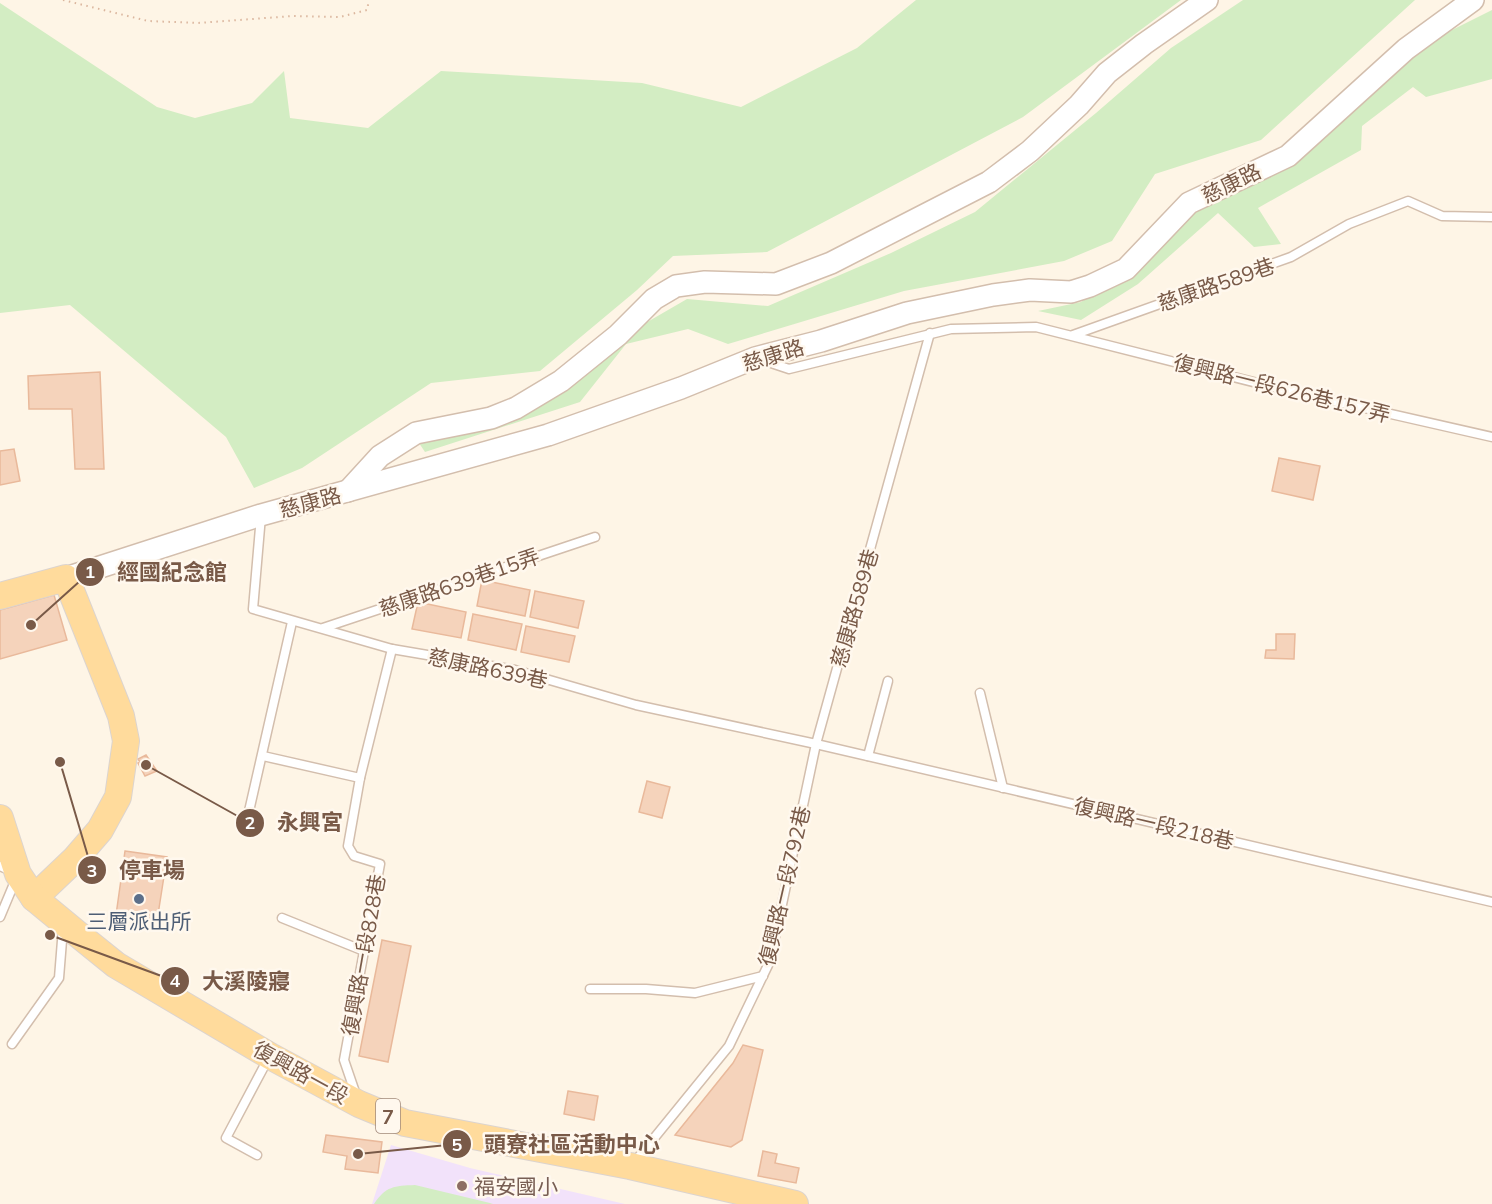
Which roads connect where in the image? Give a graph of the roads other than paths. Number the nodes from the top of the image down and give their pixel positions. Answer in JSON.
{"nodes":[{"id":1,"x":1207,"y":0,"type":"edge"},
{"id":2,"x":1473,"y":0,"type":"edge"},
{"id":3,"x":1492,"y":217,"type":"edge"},
{"id":4,"x":930,"y":333,"type":"junction"},
{"id":5,"x":1072,"y":335,"type":"junction"},
{"id":6,"x":755,"y":358,"type":"junction"},
{"id":7,"x":1492,"y":437,"type":"edge"},
{"id":8,"x":348,"y":491,"type":"junction"},
{"id":9,"x":261,"y":515,"type":"junction"},
{"id":10,"x":595,"y":537,"type":"dead end"},
{"id":11,"x":66,"y":578,"type":"junction"},
{"id":12,"x":0,"y":596,"type":"edge"},
{"id":13,"x":292,"y":622,"type":"junction"},
{"id":14,"x":323,"y":628,"type":"junction"},
{"id":15,"x":392,"y":649,"type":"junction"},
{"id":16,"x":888,"y":681,"type":"dead end"},
{"id":17,"x":980,"y":693,"type":"dead end"},
{"id":18,"x":816,"y":744,"type":"junction"},
{"id":19,"x":263,"y":756,"type":"junction"},
{"id":20,"x":868,"y":756,"type":"junction"},
{"id":21,"x":360,"y":778,"type":"junction"},
{"id":22,"x":1003,"y":788,"type":"junction"},
{"id":23,"x":0,"y":818,"type":"edge"},
{"id":24,"x":248,"y":820,"type":"dead end"},
{"id":25,"x":9,"y":870,"type":"edge"},
{"id":26,"x":34,"y":898,"type":"junction"},
{"id":27,"x":1492,"y":902,"type":"edge"},
{"id":28,"x":0,"y":917,"type":"edge"},
{"id":29,"x":282,"y":918,"type":"dead end"},
{"id":30,"x":64,"y":922,"type":"junction"},
{"id":31,"x":364,"y":951,"type":"junction"},
{"id":32,"x":763,"y":976,"type":"junction"},
{"id":33,"x":590,"y":989,"type":"dead end"},
{"id":34,"x":12,"y":1044,"type":"dead end"},
{"id":35,"x":270,"y":1056,"type":"junction"},
{"id":36,"x":359,"y":1104,"type":"junction"},
{"id":37,"x":257,"y":1155,"type":"dead end"},
{"id":38,"x":630,"y":1166,"type":"junction"},
{"id":39,"x":795,"y":1204,"type":"edge"}],
"edges":[{"from":1,"to":8,"type":"street"},
{"from":2,"to":6,"type":"street","name":"慈康路"},
{"from":3,"to":5,"type":"lane","name":"慈康路589巷"},
{"from":4,"to":5,"type":"lane"},
{"from":4,"to":6,"type":"lane"},
{"from":4,"to":18,"type":"lane","name":"慈康路589巷"},
{"from":5,"to":7,"type":"lane","name":"復興路一段626巷157弄"},
{"from":6,"to":8,"type":"street","name":"慈康路"},
{"from":8,"to":9,"type":"street","name":"慈康路"},
{"from":9,"to":11,"type":"street","name":"慈康路"},
{"from":9,"to":13,"type":"lane","name":"慈康路639巷"},
{"from":10,"to":14,"type":"lane","name":"慈康路639巷15弄"},
{"from":11,"to":12,"type":"main road","name":"慈康路"},
{"from":11,"to":26,"type":"main road"},
{"from":13,"to":14,"type":"lane","name":"慈康路639巷"},
{"from":13,"to":19,"type":"lane"},
{"from":14,"to":15,"type":"lane","name":"慈康路639巷"},
{"from":15,"to":18,"type":"lane","name":"慈康路639巷"},
{"from":15,"to":21,"type":"lane","name":"復興路一段828巷"},
{"from":16,"to":20,"type":"lane"},
{"from":17,"to":22,"type":"lane"},
{"from":18,"to":20,"type":"lane","name":"復興路一段218巷"},
{"from":18,"to":32,"type":"lane","name":"復興路一段792巷"},
{"from":19,"to":21,"type":"lane"},
{"from":19,"to":24,"type":"lane"},
{"from":20,"to":22,"type":"lane","name":"復興路一段218巷"},
{"from":21,"to":31,"type":"lane","name":"復興路一段828巷"},
{"from":22,"to":27,"type":"lane","name":"復興路一段218巷"},
{"from":23,"to":25,"type":"main road","name":"復興路一段","number":"7"},
{"from":25,"to":26,"type":"main road","name":"復興路一段","number":"7"},
{"from":25,"to":28,"type":"lane"},
{"from":26,"to":30,"type":"main road","name":"復興路一段","number":"7"},
{"from":29,"to":31,"type":"lane"},
{"from":30,"to":34,"type":"lane"},
{"from":30,"to":35,"type":"main road","name":"復興路一段","number":"7"},
{"from":31,"to":36,"type":"lane","name":"復興路一段828巷"},
{"from":32,"to":33,"type":"lane"},
{"from":32,"to":38,"type":"lane","name":"復興路一段792巷"},
{"from":35,"to":36,"type":"main road","name":"復興路一段","number":"7"},
{"from":35,"to":37,"type":"lane"},
{"from":36,"to":38,"type":"main road","name":"復興路一段","number":"7"},
{"from":38,"to":39,"type":"main road","name":"復興路一段","number":"7"}]}
